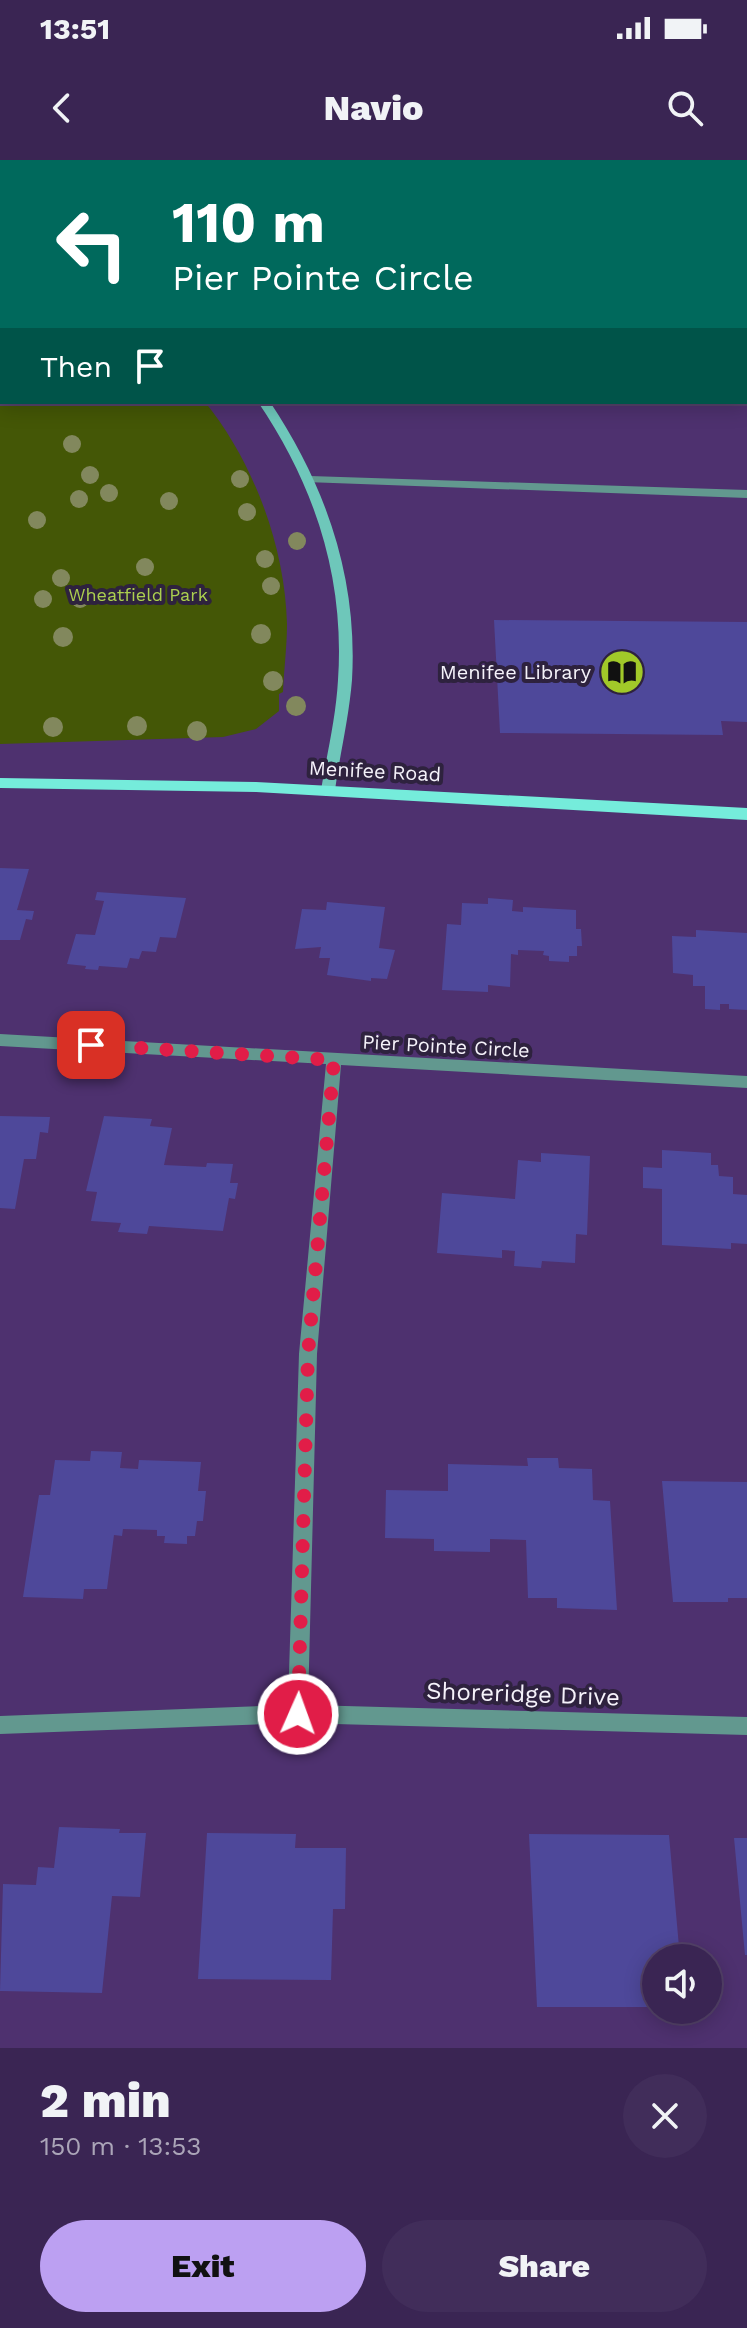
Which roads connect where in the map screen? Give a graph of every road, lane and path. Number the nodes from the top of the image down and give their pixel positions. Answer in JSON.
{"nodes":[{"id":1,"x":266,"y":404,"type":"edge"},
{"id":2,"x":310,"y":480,"type":"junction"},
{"id":3,"x":747,"y":494,"type":"edge"},
{"id":4,"x":0,"y":783,"type":"edge"},
{"id":5,"x":328,"y":790,"type":"junction"},
{"id":6,"x":747,"y":814,"type":"edge"},
{"id":7,"x":0,"y":1040,"type":"edge"},
{"id":8,"x":334,"y":1060,"type":"junction"},
{"id":9,"x":747,"y":1082,"type":"edge"},
{"id":10,"x":298,"y":1714,"type":"junction"},
{"id":11,"x":0,"y":1725,"type":"edge"},
{"id":12,"x":747,"y":1726,"type":"edge"}],
"edges":[{"from":1,"to":2,"type":"street"},
{"from":2,"to":3,"type":"street"},
{"from":2,"to":5,"type":"street"},
{"from":4,"to":5,"type":"main road","name":"Menifee Road"},
{"from":5,"to":6,"type":"main road","name":"Menifee Road"},
{"from":7,"to":8,"type":"street","name":"Pier Pointe Circle"},
{"from":8,"to":9,"type":"street","name":"Pier Pointe Circle"},
{"from":8,"to":10,"type":"street"},
{"from":10,"to":11,"type":"street","name":"Shoreridge Drive"},
{"from":10,"to":12,"type":"street","name":"Shoreridge Drive"}]}
